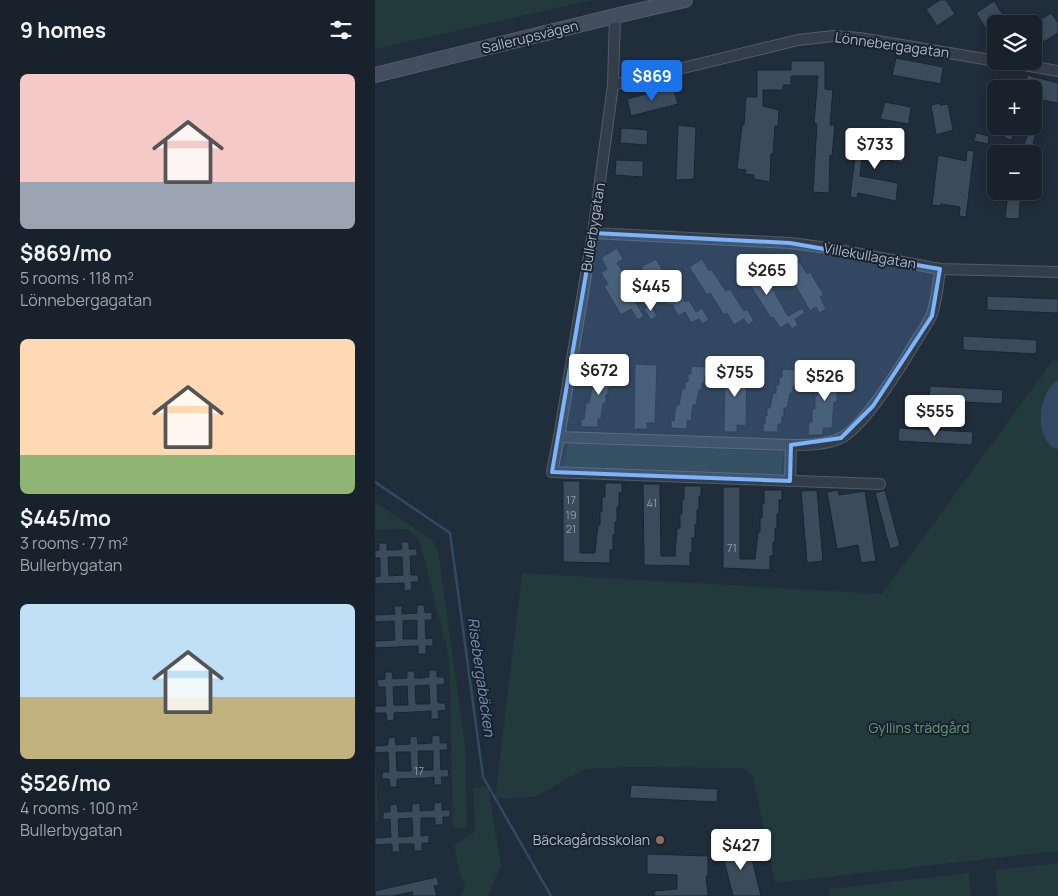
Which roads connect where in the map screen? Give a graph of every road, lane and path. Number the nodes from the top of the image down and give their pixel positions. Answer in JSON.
{"nodes":[{"id":1,"x":685,"y":0,"type":"edge"},
{"id":2,"x":615,"y":16,"type":"junction"},
{"id":3,"x":987,"y":59,"type":"edge"},
{"id":4,"x":1042,"y":68,"type":"edge"},
{"id":5,"x":1058,"y":71,"type":"edge"},
{"id":6,"x":375,"y":75,"type":"edge"},
{"id":7,"x":613,"y":85,"type":"junction"},
{"id":8,"x":593,"y":233,"type":"junction"},
{"id":9,"x":940,"y":269,"type":"junction"},
{"id":10,"x":1058,"y":272,"type":"edge"},
{"id":11,"x":559,"y":436,"type":"junction"},
{"id":12,"x":791,"y":446,"type":"junction"},
{"id":13,"x":789,"y":482,"type":"junction"},
{"id":14,"x":880,"y":484,"type":"dead end"}],
"edges":[{"from":1,"to":2,"type":"main road","name":"Sallerupsvägen"},
{"from":2,"to":6,"type":"main road","name":"Sallerupsvägen"},
{"from":2,"to":7,"type":"street","name":"Bullerbygatan"},
{"from":3,"to":7,"type":"street","name":"Lönnebergagatan"},
{"from":4,"to":5,"type":"street"},
{"from":7,"to":8,"type":"street","name":"Bullerbygatan"},
{"from":8,"to":9,"type":"street","name":"Villekullagatan"},
{"from":8,"to":11,"type":"street","name":"Bullerbygatan"},
{"from":9,"to":10,"type":"street","name":"Villekullagatan"},
{"from":9,"to":12,"type":"street"},
{"from":11,"to":12,"type":"street"},
{"from":11,"to":13,"type":"street","name":"Bullerbygatan"},
{"from":12,"to":13,"type":"street"},
{"from":13,"to":14,"type":"street","name":"Bullerbygatan"}]}
